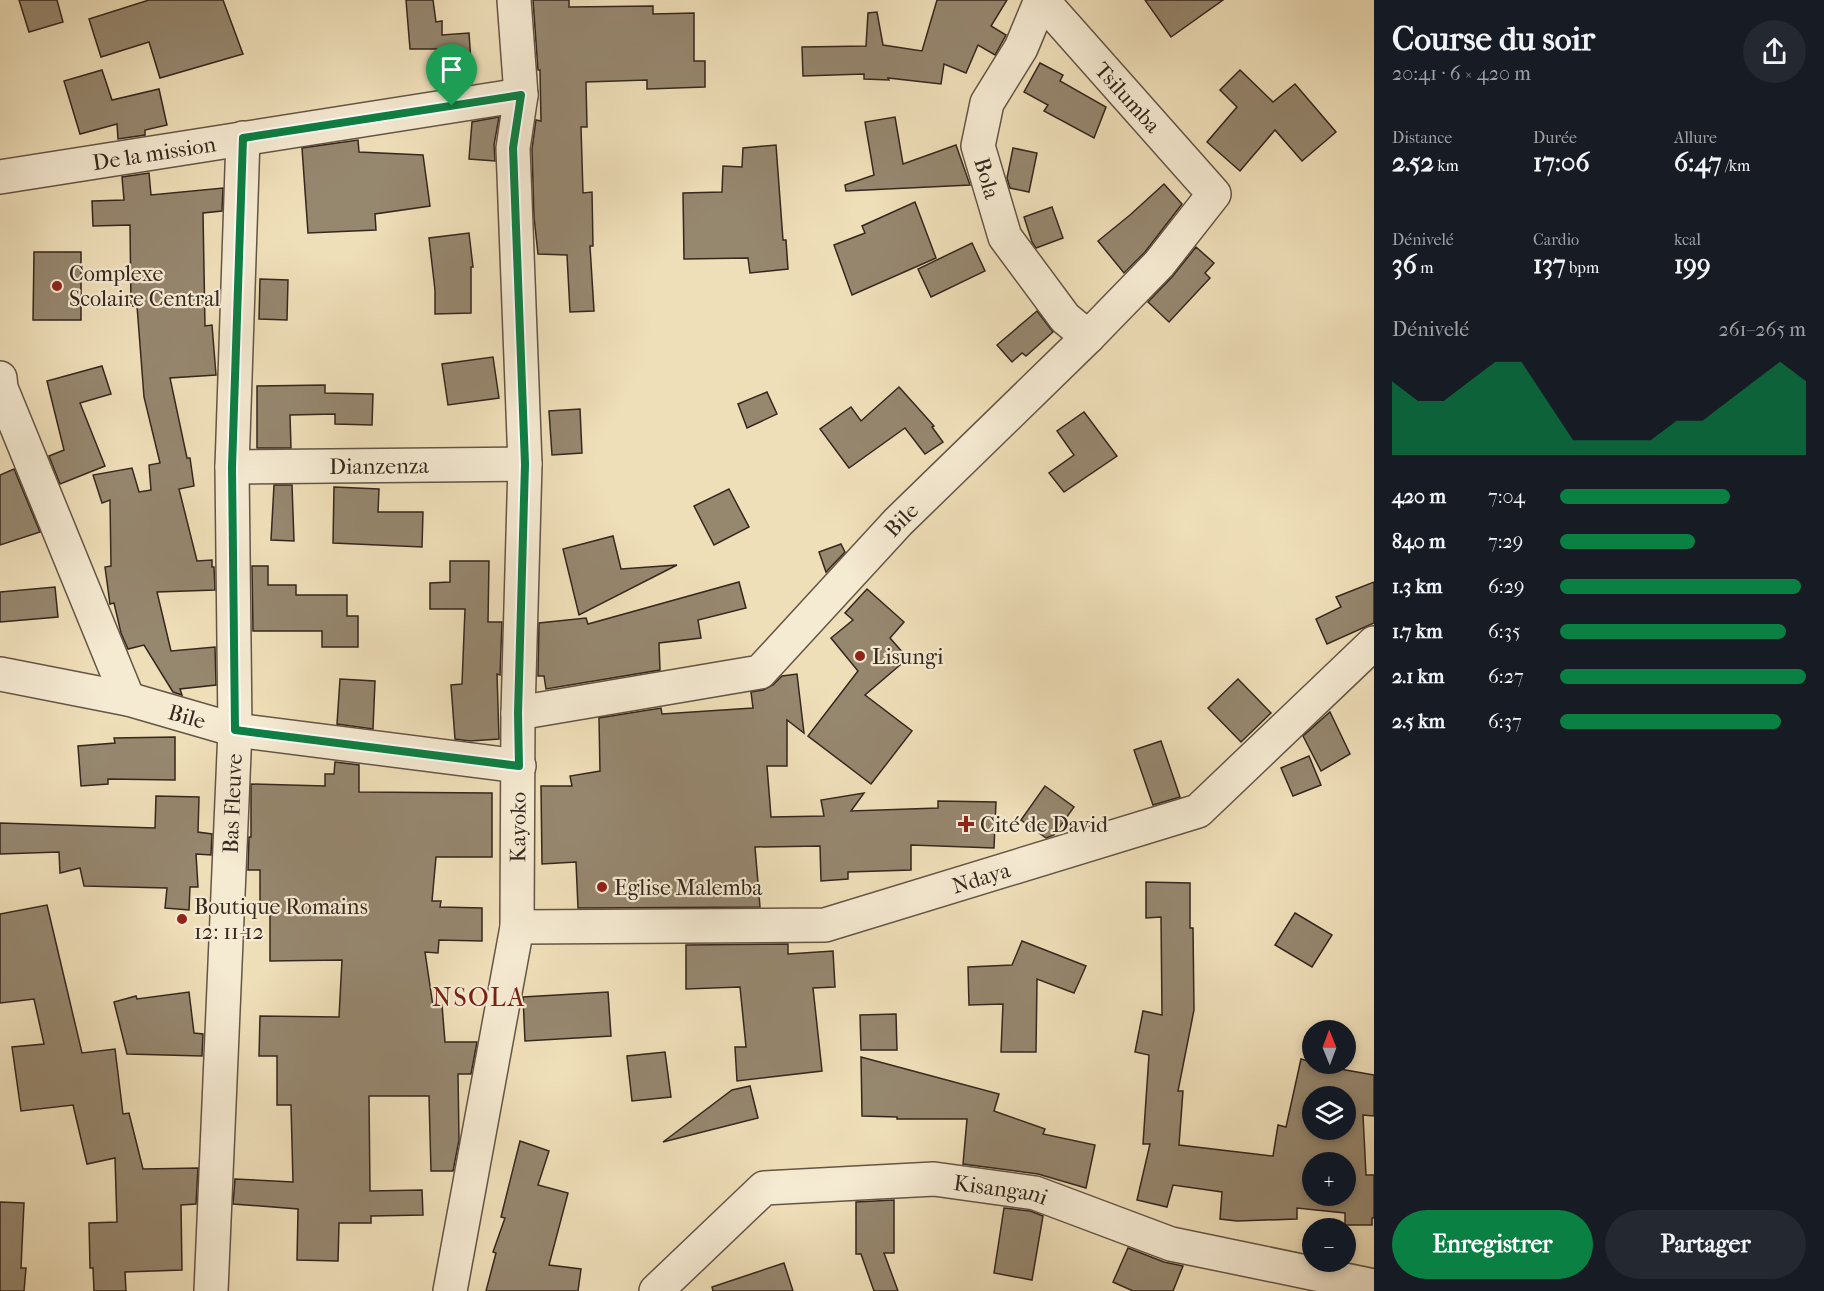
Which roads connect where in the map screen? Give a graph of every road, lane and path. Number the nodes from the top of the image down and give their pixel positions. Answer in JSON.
{"nodes":[{"id":1,"x":514,"y":0,"type":"edge"},
{"id":2,"x":1041,"y":0,"type":"edge"},
{"id":3,"x":521,"y":95,"type":"junction"},
{"id":4,"x":243,"y":138,"type":"junction"},
{"id":5,"x":0,"y":177,"type":"edge"},
{"id":6,"x":1214,"y":194,"type":"joint"},
{"id":7,"x":1088,"y":337,"type":"junction"},
{"id":8,"x":0,"y":378,"type":"edge"},
{"id":9,"x":525,"y":464,"type":"junction"},
{"id":10,"x":232,"y":467,"type":"junction"},
{"id":11,"x":1374,"y":643,"type":"edge"},
{"id":12,"x":0,"y":674,"type":"edge"},
{"id":13,"x":128,"y":699,"type":"junction"},
{"id":14,"x":518,"y":713,"type":"junction"},
{"id":15,"x":235,"y":730,"type":"junction"},
{"id":16,"x":519,"y":766,"type":"junction"},
{"id":17,"x":516,"y":927,"type":"junction"},
{"id":18,"x":1374,"y":1286,"type":"edge"},
{"id":19,"x":211,"y":1291,"type":"edge"},
{"id":20,"x":450,"y":1291,"type":"edge"},
{"id":21,"x":656,"y":1291,"type":"edge"}],
"edges":[{"from":1,"to":3,"type":"street","name":"Kayoko"},
{"from":2,"to":6,"type":"street","name":"Tsilumba"},
{"from":2,"to":7,"type":"street","name":"Bola"},
{"from":3,"to":4,"type":"street","name":"De la mission"},
{"from":3,"to":9,"type":"street","name":"Kayoko"},
{"from":4,"to":5,"type":"street","name":"De la mission"},
{"from":4,"to":10,"type":"street","name":"Bas Fleuve"},
{"from":6,"to":7,"type":"street","name":"Bile"},
{"from":7,"to":14,"type":"street","name":"Bile"},
{"from":8,"to":13,"type":"street"},
{"from":9,"to":10,"type":"street","name":"Dianzenza"},
{"from":9,"to":14,"type":"street","name":"Kayoko"},
{"from":10,"to":15,"type":"street","name":"Bas Fleuve"},
{"from":11,"to":17,"type":"street","name":"Ndaya"},
{"from":12,"to":13,"type":"street","name":"Bile"},
{"from":13,"to":15,"type":"street","name":"Bile"},
{"from":14,"to":16,"type":"street","name":"Kayoko"},
{"from":15,"to":16,"type":"street","name":"Bile"},
{"from":15,"to":19,"type":"street","name":"Bas Fleuve"},
{"from":16,"to":17,"type":"street","name":"Kayoko"},
{"from":17,"to":20,"type":"street","name":"Kayoko"},
{"from":18,"to":21,"type":"street","name":"Kisangani"}]}
